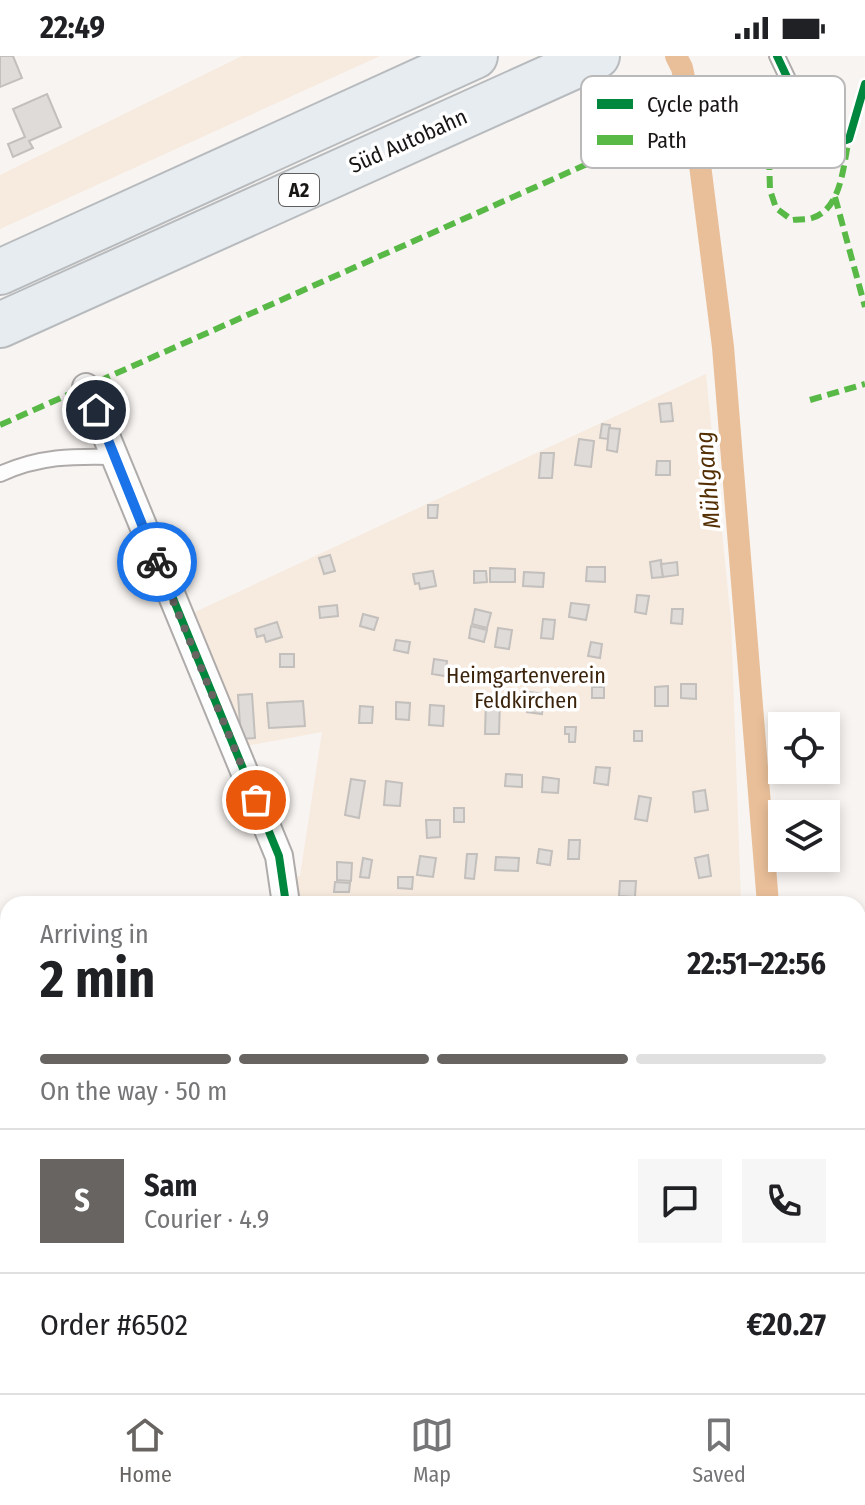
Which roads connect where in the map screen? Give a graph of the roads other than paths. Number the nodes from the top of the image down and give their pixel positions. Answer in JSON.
{"nodes":[{"id":1,"x":475,"y":56,"type":"edge"},
{"id":2,"x":597,"y":56,"type":"edge"},
{"id":3,"x":777,"y":56,"type":"edge"},
{"id":4,"x":786,"y":76,"type":"edge"},
{"id":5,"x":0,"y":272,"type":"edge"},
{"id":6,"x":0,"y":325,"type":"edge"},
{"id":7,"x":86,"y":387,"type":"dead end"},
{"id":8,"x":115,"y":457,"type":"junction"},
{"id":9,"x":0,"y":474,"type":"edge"},
{"id":10,"x":285,"y":896,"type":"edge"}],
"edges":[{"from":1,"to":5,"type":"highway","number":"A2"},
{"from":2,"to":6,"type":"highway","name":"Süd Autobahn","number":"A2"},
{"from":3,"to":4,"type":"lane"},
{"from":7,"to":8,"type":"street"},
{"from":8,"to":9,"type":"lane"},
{"from":8,"to":10,"type":"street"}]}
